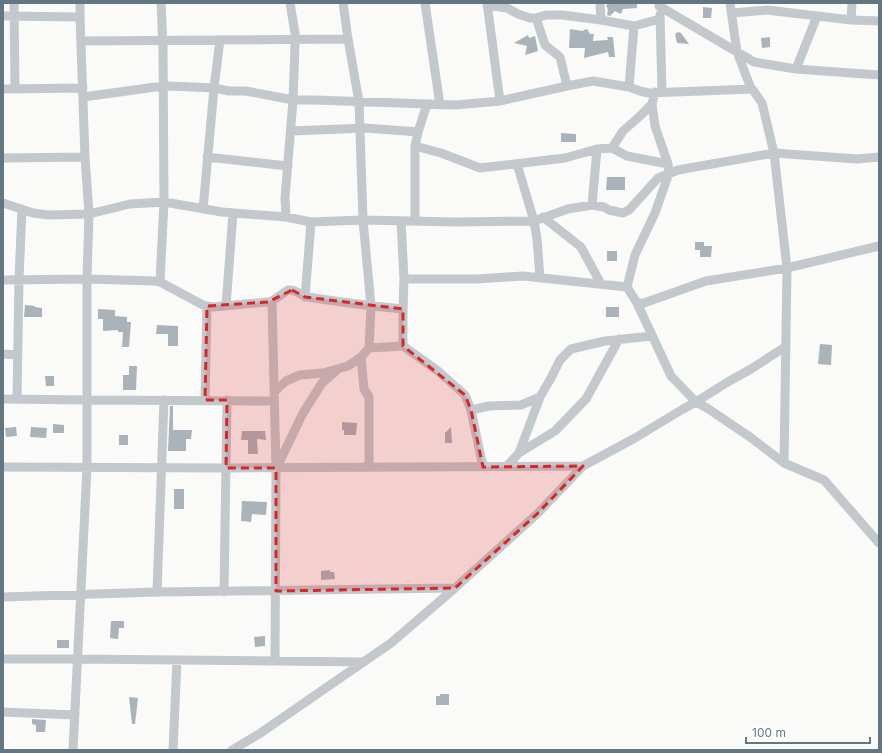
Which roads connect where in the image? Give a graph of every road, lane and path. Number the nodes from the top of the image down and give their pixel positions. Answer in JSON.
{"nodes":[{"id":1,"x":14,"y":3,"type":"edge"},
{"id":2,"x":80,"y":3,"type":"edge"},
{"id":3,"x":161,"y":3,"type":"edge"},
{"id":4,"x":290,"y":3,"type":"edge"},
{"id":5,"x":344,"y":3,"type":"edge"},
{"id":6,"x":425,"y":3,"type":"edge"},
{"id":7,"x":600,"y":3,"type":"edge"},
{"id":8,"x":730,"y":3,"type":"edge"},
{"id":9,"x":852,"y":3,"type":"edge"},
{"id":10,"x":487,"y":4,"type":"edge"},
{"id":11,"x":659,"y":4,"type":"edge"},
{"id":12,"x":767,"y":6,"type":"edge"},
{"id":13,"x":732,"y":13,"type":"junction"},
{"id":14,"x":3,"y":16,"type":"edge"},
{"id":15,"x":14,"y":16,"type":"junction"},
{"id":16,"x":816,"y":16,"type":"junction"},
{"id":17,"x":80,"y":17,"type":"junction"},
{"id":18,"x":536,"y":18,"type":"junction"},
{"id":19,"x":660,"y":19,"type":"junction"},
{"id":20,"x":600,"y":20,"type":"junction"},
{"id":21,"x":851,"y":20,"type":"junction"},
{"id":22,"x":879,"y":21,"type":"edge"},
{"id":23,"x":634,"y":26,"type":"junction"},
{"id":24,"x":295,"y":39,"type":"junction"},
{"id":25,"x":348,"y":39,"type":"junction"},
{"id":26,"x":220,"y":40,"type":"junction"},
{"id":27,"x":81,"y":41,"type":"junction"},
{"id":28,"x":163,"y":41,"type":"junction"},
{"id":29,"x":737,"y":52,"type":"junction"},
{"id":30,"x":796,"y":69,"type":"junction"},
{"id":31,"x":879,"y":75,"type":"edge"},
{"id":32,"x":163,"y":86,"type":"junction"},
{"id":33,"x":567,"y":86,"type":"junction"},
{"id":34,"x":629,"y":86,"type":"junction"},
{"id":35,"x":214,"y":88,"type":"junction"},
{"id":36,"x":3,"y":89,"type":"edge"},
{"id":37,"x":15,"y":89,"type":"junction"},
{"id":38,"x":752,"y":89,"type":"junction"},
{"id":39,"x":83,"y":92,"type":"junction"},
{"id":40,"x":659,"y":92,"type":"junction"},
{"id":41,"x":293,"y":100,"type":"junction"},
{"id":42,"x":500,"y":101,"type":"junction"},
{"id":43,"x":358,"y":102,"type":"junction"},
{"id":44,"x":427,"y":104,"type":"junction"},
{"id":45,"x":652,"y":104,"type":"junction"},
{"id":46,"x":440,"y":105,"type":"junction"},
{"id":47,"x":360,"y":128,"type":"junction"},
{"id":48,"x":291,"y":131,"type":"junction"},
{"id":49,"x":418,"y":132,"type":"junction"},
{"id":50,"x":415,"y":146,"type":"junction"},
{"id":51,"x":612,"y":148,"type":"junction"},
{"id":52,"x":597,"y":149,"type":"junction"},
{"id":53,"x":774,"y":153,"type":"junction"},
{"id":54,"x":85,"y":157,"type":"junction"},
{"id":55,"x":207,"y":157,"type":"junction"},
{"id":56,"x":3,"y":158,"type":"edge"},
{"id":57,"x":879,"y":158,"type":"edge"},
{"id":58,"x":517,"y":164,"type":"junction"},
{"id":59,"x":288,"y":166,"type":"junction"},
{"id":60,"x":669,"y":168,"type":"junction"},
{"id":61,"x":3,"y":202,"type":"edge"},
{"id":62,"x":164,"y":202,"type":"junction"},
{"id":63,"x":592,"y":205,"type":"junction"},
{"id":64,"x":22,"y":209,"type":"junction"},
{"id":65,"x":203,"y":209,"type":"junction"},
{"id":66,"x":233,"y":213,"type":"junction"},
{"id":67,"x":88,"y":214,"type":"junction"},
{"id":68,"x":286,"y":216,"type":"junction"},
{"id":69,"x":543,"y":218,"type":"junction"},
{"id":70,"x":363,"y":220,"type":"junction"},
{"id":71,"x":401,"y":221,"type":"junction"},
{"id":72,"x":416,"y":221,"type":"junction"},
{"id":73,"x":534,"y":221,"type":"junction"},
{"id":74,"x":311,"y":222,"type":"junction"},
{"id":75,"x":879,"y":246,"type":"edge"},
{"id":76,"x":787,"y":268,"type":"junction"},
{"id":77,"x":540,"y":278,"type":"junction"},
{"id":78,"x":19,"y":279,"type":"junction"},
{"id":79,"x":87,"y":279,"type":"junction"},
{"id":80,"x":404,"y":279,"type":"junction"},
{"id":81,"x":3,"y":280,"type":"edge"},
{"id":82,"x":160,"y":282,"type":"junction"},
{"id":83,"x":601,"y":284,"type":"junction"},
{"id":84,"x":627,"y":287,"type":"junction"},
{"id":85,"x":305,"y":297,"type":"junction"},
{"id":86,"x":272,"y":301,"type":"junction"},
{"id":87,"x":636,"y":303,"type":"junction"},
{"id":88,"x":207,"y":306,"type":"junction"},
{"id":89,"x":226,"y":306,"type":"junction"},
{"id":90,"x":371,"y":306,"type":"junction"},
{"id":91,"x":403,"y":309,"type":"junction"},
{"id":92,"x":652,"y":336,"type":"junction"},
{"id":93,"x":619,"y":339,"type":"junction"},
{"id":94,"x":403,"y":346,"type":"junction"},
{"id":95,"x":785,"y":347,"type":"junction"},
{"id":96,"x":369,"y":348,"type":"junction"},
{"id":97,"x":3,"y":354,"type":"edge"},
{"id":98,"x":17,"y":355,"type":"junction"},
{"id":99,"x":361,"y":357,"type":"junction"},
{"id":100,"x":340,"y":368,"type":"junction"},
{"id":101,"x":274,"y":396,"type":"junction"},
{"id":102,"x":540,"y":397,"type":"junction"},
{"id":103,"x":3,"y":399,"type":"edge"},
{"id":104,"x":17,"y":399,"type":"junction"},
{"id":105,"x":87,"y":400,"type":"junction"},
{"id":106,"x":164,"y":400,"type":"junction"},
{"id":107,"x":205,"y":400,"type":"junction"},
{"id":108,"x":227,"y":400,"type":"junction"},
{"id":109,"x":696,"y":402,"type":"junction"},
{"id":110,"x":471,"y":410,"type":"junction"},
{"id":111,"x":519,"y":453,"type":"junction"},
{"id":112,"x":784,"y":463,"type":"junction"},
{"id":113,"x":583,"y":466,"type":"junction"},
{"id":114,"x":3,"y":467,"type":"edge"},
{"id":115,"x":87,"y":467,"type":"junction"},
{"id":116,"x":369,"y":467,"type":"junction"},
{"id":117,"x":483,"y":467,"type":"junction"},
{"id":118,"x":506,"y":467,"type":"junction"},
{"id":119,"x":161,"y":468,"type":"junction"},
{"id":120,"x":226,"y":468,"type":"junction"},
{"id":121,"x":276,"y":468,"type":"junction"},
{"id":122,"x":879,"y":543,"type":"edge"},
{"id":123,"x":455,"y":588,"type":"junction"},
{"id":124,"x":276,"y":591,"type":"junction"},
{"id":125,"x":157,"y":592,"type":"junction"},
{"id":126,"x":224,"y":592,"type":"junction"},
{"id":127,"x":80,"y":595,"type":"junction"},
{"id":128,"x":3,"y":597,"type":"edge"},
{"id":129,"x":3,"y":659,"type":"edge"},
{"id":130,"x":77,"y":659,"type":"junction"},
{"id":131,"x":176,"y":660,"type":"junction"},
{"id":132,"x":275,"y":661,"type":"junction"},
{"id":133,"x":364,"y":662,"type":"junction"},
{"id":134,"x":3,"y":712,"type":"edge"},
{"id":135,"x":74,"y":715,"type":"junction"},
{"id":136,"x":73,"y":750,"type":"edge"},
{"id":137,"x":173,"y":750,"type":"edge"},
{"id":138,"x":232,"y":750,"type":"edge"}],
"edges":[{"from":1,"to":15,"type":"street"},
{"from":2,"to":17,"type":"street"},
{"from":3,"to":28,"type":"street"},
{"from":4,"to":24,"type":"street"},
{"from":5,"to":25,"type":"street"},
{"from":6,"to":46,"type":"street"},
{"from":7,"to":20,"type":"street"},
{"from":8,"to":13,"type":"street"},
{"from":9,"to":21,"type":"street"},
{"from":10,"to":18,"type":"street"},
{"from":10,"to":42,"type":"street"},
{"from":11,"to":19,"type":"street"},
{"from":11,"to":29,"type":"street"},
{"from":12,"to":13,"type":"street"},
{"from":12,"to":16,"type":"street"},
{"from":13,"to":29,"type":"street"},
{"from":14,"to":15,"type":"street"},
{"from":15,"to":17,"type":"street"},
{"from":15,"to":37,"type":"street"},
{"from":16,"to":21,"type":"street"},
{"from":16,"to":30,"type":"street"},
{"from":17,"to":27,"type":"street"},
{"from":18,"to":20,"type":"street"},
{"from":18,"to":33,"type":"street"},
{"from":19,"to":23,"type":"street"},
{"from":19,"to":40,"type":"street"},
{"from":20,"to":23,"type":"street"},
{"from":21,"to":22,"type":"street"},
{"from":23,"to":34,"type":"street"},
{"from":24,"to":25,"type":"street"},
{"from":24,"to":26,"type":"street"},
{"from":24,"to":41,"type":"street"},
{"from":25,"to":43,"type":"street"},
{"from":26,"to":28,"type":"street"},
{"from":26,"to":35,"type":"street"},
{"from":27,"to":28,"type":"street"},
{"from":27,"to":39,"type":"street"},
{"from":28,"to":32,"type":"street"},
{"from":29,"to":30,"type":"street"},
{"from":29,"to":38,"type":"street"},
{"from":30,"to":31,"type":"street"},
{"from":32,"to":35,"type":"street"},
{"from":32,"to":39,"type":"street"},
{"from":32,"to":62,"type":"street"},
{"from":33,"to":34,"type":"street"},
{"from":33,"to":42,"type":"street"},
{"from":34,"to":40,"type":"street"},
{"from":35,"to":41,"type":"street"},
{"from":35,"to":55,"type":"street"},
{"from":36,"to":37,"type":"street"},
{"from":37,"to":39,"type":"street"},
{"from":38,"to":40,"type":"street"},
{"from":38,"to":53,"type":"street"},
{"from":39,"to":54,"type":"street"},
{"from":40,"to":45,"type":"street"},
{"from":41,"to":43,"type":"street"},
{"from":41,"to":48,"type":"street"},
{"from":42,"to":46,"type":"street"},
{"from":43,"to":44,"type":"street"},
{"from":43,"to":47,"type":"street"},
{"from":44,"to":46,"type":"street"},
{"from":44,"to":49,"type":"street"},
{"from":45,"to":51,"type":"street"},
{"from":45,"to":60,"type":"street"},
{"from":47,"to":48,"type":"street"},
{"from":47,"to":49,"type":"street"},
{"from":47,"to":70,"type":"street"},
{"from":48,"to":59,"type":"street"},
{"from":49,"to":50,"type":"street"},
{"from":50,"to":58,"type":"street"},
{"from":50,"to":72,"type":"street"},
{"from":51,"to":52,"type":"street"},
{"from":51,"to":60,"type":"street"},
{"from":52,"to":58,"type":"street"},
{"from":52,"to":63,"type":"street"},
{"from":53,"to":57,"type":"street"},
{"from":53,"to":60,"type":"street"},
{"from":53,"to":76,"type":"street"},
{"from":54,"to":56,"type":"street"},
{"from":54,"to":67,"type":"street"},
{"from":55,"to":59,"type":"street"},
{"from":55,"to":65,"type":"street"},
{"from":58,"to":73,"type":"street"},
{"from":59,"to":68,"type":"street"},
{"from":60,"to":63,"type":"street"},
{"from":60,"to":84,"type":"street"},
{"from":61,"to":64,"type":"street"},
{"from":62,"to":65,"type":"street"},
{"from":62,"to":67,"type":"street"},
{"from":62,"to":82,"type":"street"},
{"from":63,"to":69,"type":"street"},
{"from":64,"to":67,"type":"street"},
{"from":64,"to":78,"type":"street"},
{"from":65,"to":66,"type":"street"},
{"from":66,"to":68,"type":"street"},
{"from":66,"to":89,"type":"street"},
{"from":67,"to":79,"type":"street"},
{"from":68,"to":74,"type":"street"},
{"from":69,"to":73,"type":"street"},
{"from":69,"to":83,"type":"street"},
{"from":70,"to":71,"type":"street"},
{"from":70,"to":74,"type":"street"},
{"from":70,"to":90,"type":"street"},
{"from":71,"to":72,"type":"street"},
{"from":71,"to":80,"type":"street"},
{"from":72,"to":73,"type":"street"},
{"from":73,"to":77,"type":"street"},
{"from":74,"to":85,"type":"street"},
{"from":75,"to":76,"type":"street"},
{"from":76,"to":87,"type":"street"},
{"from":76,"to":95,"type":"street"},
{"from":77,"to":80,"type":"street"},
{"from":77,"to":83,"type":"street"},
{"from":78,"to":79,"type":"street"},
{"from":78,"to":81,"type":"street"},
{"from":78,"to":98,"type":"street"},
{"from":79,"to":82,"type":"street"},
{"from":79,"to":105,"type":"street"},
{"from":80,"to":91,"type":"street"},
{"from":82,"to":88,"type":"street"},
{"from":83,"to":84,"type":"street"},
{"from":84,"to":87,"type":"street"},
{"from":85,"to":86,"type":"street"},
{"from":85,"to":90,"type":"street"},
{"from":86,"to":89,"type":"street"},
{"from":86,"to":101,"type":"street"},
{"from":87,"to":92,"type":"street"},
{"from":88,"to":89,"type":"street"},
{"from":88,"to":107,"type":"street"},
{"from":90,"to":91,"type":"street"},
{"from":90,"to":96,"type":"street"},
{"from":91,"to":94,"type":"street"},
{"from":92,"to":93,"type":"street"},
{"from":92,"to":109,"type":"street"},
{"from":93,"to":102,"type":"street"},
{"from":93,"to":111,"type":"street"},
{"from":94,"to":96,"type":"street"},
{"from":94,"to":110,"type":"street"},
{"from":95,"to":109,"type":"street"},
{"from":95,"to":112,"type":"street"},
{"from":96,"to":99,"type":"street"},
{"from":97,"to":98,"type":"street"},
{"from":98,"to":104,"type":"street"},
{"from":99,"to":100,"type":"street"},
{"from":99,"to":116,"type":"street"},
{"from":100,"to":101,"type":"street"},
{"from":100,"to":121,"type":"street"},
{"from":101,"to":108,"type":"street"},
{"from":101,"to":121,"type":"street"},
{"from":102,"to":110,"type":"street"},
{"from":102,"to":111,"type":"street"},
{"from":103,"to":104,"type":"street"},
{"from":104,"to":105,"type":"street"},
{"from":105,"to":106,"type":"street"},
{"from":105,"to":115,"type":"street"},
{"from":106,"to":107,"type":"street"},
{"from":106,"to":119,"type":"street"},
{"from":107,"to":108,"type":"street"},
{"from":108,"to":120,"type":"street"},
{"from":109,"to":112,"type":"street"},
{"from":109,"to":113,"type":"street"},
{"from":110,"to":117,"type":"street"},
{"from":111,"to":118,"type":"street"},
{"from":112,"to":122,"type":"street"},
{"from":113,"to":118,"type":"street"},
{"from":113,"to":123,"type":"street"},
{"from":114,"to":115,"type":"street"},
{"from":115,"to":119,"type":"street"},
{"from":115,"to":127,"type":"street"},
{"from":116,"to":117,"type":"street"},
{"from":116,"to":121,"type":"street"},
{"from":117,"to":118,"type":"street"},
{"from":119,"to":120,"type":"street"},
{"from":119,"to":125,"type":"street"},
{"from":120,"to":121,"type":"street"},
{"from":120,"to":126,"type":"street"},
{"from":121,"to":124,"type":"street"},
{"from":123,"to":124,"type":"street"},
{"from":123,"to":133,"type":"street"},
{"from":124,"to":126,"type":"street"},
{"from":124,"to":132,"type":"street"},
{"from":125,"to":126,"type":"street"},
{"from":125,"to":127,"type":"street"},
{"from":127,"to":128,"type":"street"},
{"from":127,"to":130,"type":"street"},
{"from":129,"to":130,"type":"street"},
{"from":130,"to":131,"type":"street"},
{"from":130,"to":135,"type":"street"},
{"from":131,"to":132,"type":"street"},
{"from":131,"to":137,"type":"street"},
{"from":132,"to":133,"type":"street"},
{"from":133,"to":138,"type":"street"},
{"from":134,"to":135,"type":"street"},
{"from":135,"to":136,"type":"street"}]}
